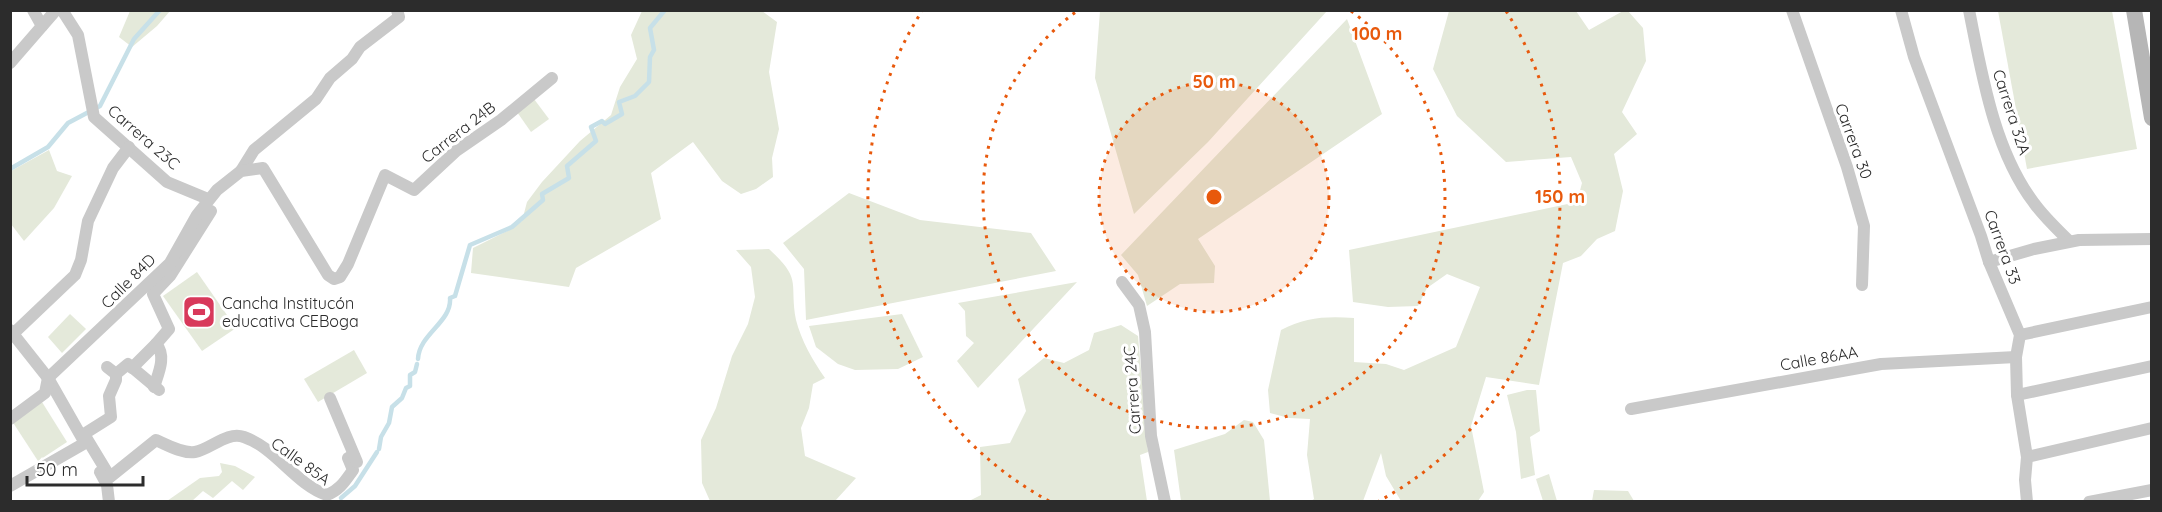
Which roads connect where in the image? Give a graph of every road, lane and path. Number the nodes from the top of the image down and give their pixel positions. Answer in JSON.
{"nodes":[{"id":1,"x":33,"y":10,"type":"edge"},
{"id":2,"x":56,"y":10,"type":"edge"},
{"id":3,"x":62,"y":10,"type":"edge"},
{"id":4,"x":398,"y":10,"type":"edge"},
{"id":5,"x":1792,"y":10,"type":"edge"},
{"id":6,"x":1901,"y":10,"type":"edge"},
{"id":7,"x":1969,"y":10,"type":"edge"},
{"id":8,"x":2134,"y":10,"type":"edge"},
{"id":9,"x":42,"y":26,"type":"junction"},
{"id":10,"x":10,"y":63,"type":"edge"},
{"id":11,"x":552,"y":78,"type":"dead end"},
{"id":12,"x":2151,"y":109,"type":"edge"},
{"id":13,"x":129,"y":147,"type":"junction"},
{"id":14,"x":241,"y":171,"type":"junction"},
{"id":15,"x":210,"y":205,"type":"junction"},
{"id":16,"x":2151,"y":238,"type":"edge"},
{"id":17,"x":2068,"y":242,"type":"junction"},
{"id":18,"x":1989,"y":262,"type":"junction"},
{"id":19,"x":1122,"y":282,"type":"dead end"},
{"id":20,"x":1862,"y":285,"type":"dead end"},
{"id":21,"x":2151,"y":306,"type":"edge"},
{"id":22,"x":12,"y":332,"type":"edge"},
{"id":23,"x":2020,"y":334,"type":"junction"},
{"id":24,"x":156,"y":344,"type":"junction"},
{"id":25,"x":2016,"y":357,"type":"junction"},
{"id":26,"x":2151,"y":366,"type":"edge"},
{"id":27,"x":132,"y":368,"type":"junction"},
{"id":28,"x":48,"y":378,"type":"junction"},
{"id":29,"x":2017,"y":395,"type":"junction"},
{"id":30,"x":330,"y":398,"type":"dead end"},
{"id":31,"x":1631,"y":409,"type":"dead end"},
{"id":32,"x":10,"y":419,"type":"edge"},
{"id":33,"x":2151,"y":428,"type":"edge"},
{"id":34,"x":85,"y":443,"type":"junction"},
{"id":35,"x":2027,"y":457,"type":"junction"},
{"id":36,"x":357,"y":458,"type":"junction"},
{"id":37,"x":107,"y":485,"type":"junction"},
{"id":38,"x":10,"y":486,"type":"edge"},
{"id":39,"x":2151,"y":490,"type":"edge"},
{"id":40,"x":109,"y":501,"type":"edge"},
{"id":41,"x":1165,"y":501,"type":"edge"},
{"id":42,"x":2027,"y":501,"type":"edge"},
{"id":43,"x":2089,"y":501,"type":"edge"}],
"edges":[{"from":1,"to":9,"type":"street"},
{"from":2,"to":9,"type":"street"},
{"from":3,"to":13,"type":"street","name":"Carrera 23C"},
{"from":4,"to":14,"type":"street","name":"Calle 84D"},
{"from":5,"to":20,"type":"street","name":"Carrera 30"},
{"from":6,"to":18,"type":"street","name":"Carrera 33"},
{"from":7,"to":17,"type":"street","name":"Carrera 32A"},
{"from":8,"to":12,"type":"street"},
{"from":9,"to":10,"type":"street"},
{"from":11,"to":14,"type":"street","name":"Carrera 24B"},
{"from":13,"to":15,"type":"street","name":"Carrera 23C"},
{"from":13,"to":22,"type":"street"},
{"from":14,"to":15,"type":"street","name":"Calle 84D"},
{"from":15,"to":24,"type":"street"},
{"from":15,"to":28,"type":"street","name":"Calle 84D"},
{"from":16,"to":17,"type":"street"},
{"from":17,"to":18,"type":"street"},
{"from":18,"to":23,"type":"street","name":"Carrera 33"},
{"from":19,"to":41,"type":"street","name":"Carrera 24C"},
{"from":21,"to":23,"type":"street"},
{"from":22,"to":28,"type":"street"},
{"from":23,"to":25,"type":"street"},
{"from":24,"to":27,"type":"street"},
{"from":24,"to":27,"type":"street"},
{"from":25,"to":29,"type":"street"},
{"from":25,"to":31,"type":"street","name":"Calle 86AA"},
{"from":26,"to":29,"type":"street"},
{"from":27,"to":36,"type":"street"},
{"from":28,"to":32,"type":"street","name":"Calle 84D"},
{"from":28,"to":34,"type":"street"},
{"from":29,"to":35,"type":"street"},
{"from":30,"to":36,"type":"street"},
{"from":33,"to":35,"type":"street"},
{"from":34,"to":37,"type":"street"},
{"from":34,"to":38,"type":"street"},
{"from":35,"to":42,"type":"street"},
{"from":36,"to":37,"type":"street","name":"Calle 85A"},
{"from":37,"to":40,"type":"street"},
{"from":39,"to":43,"type":"street"}]}
